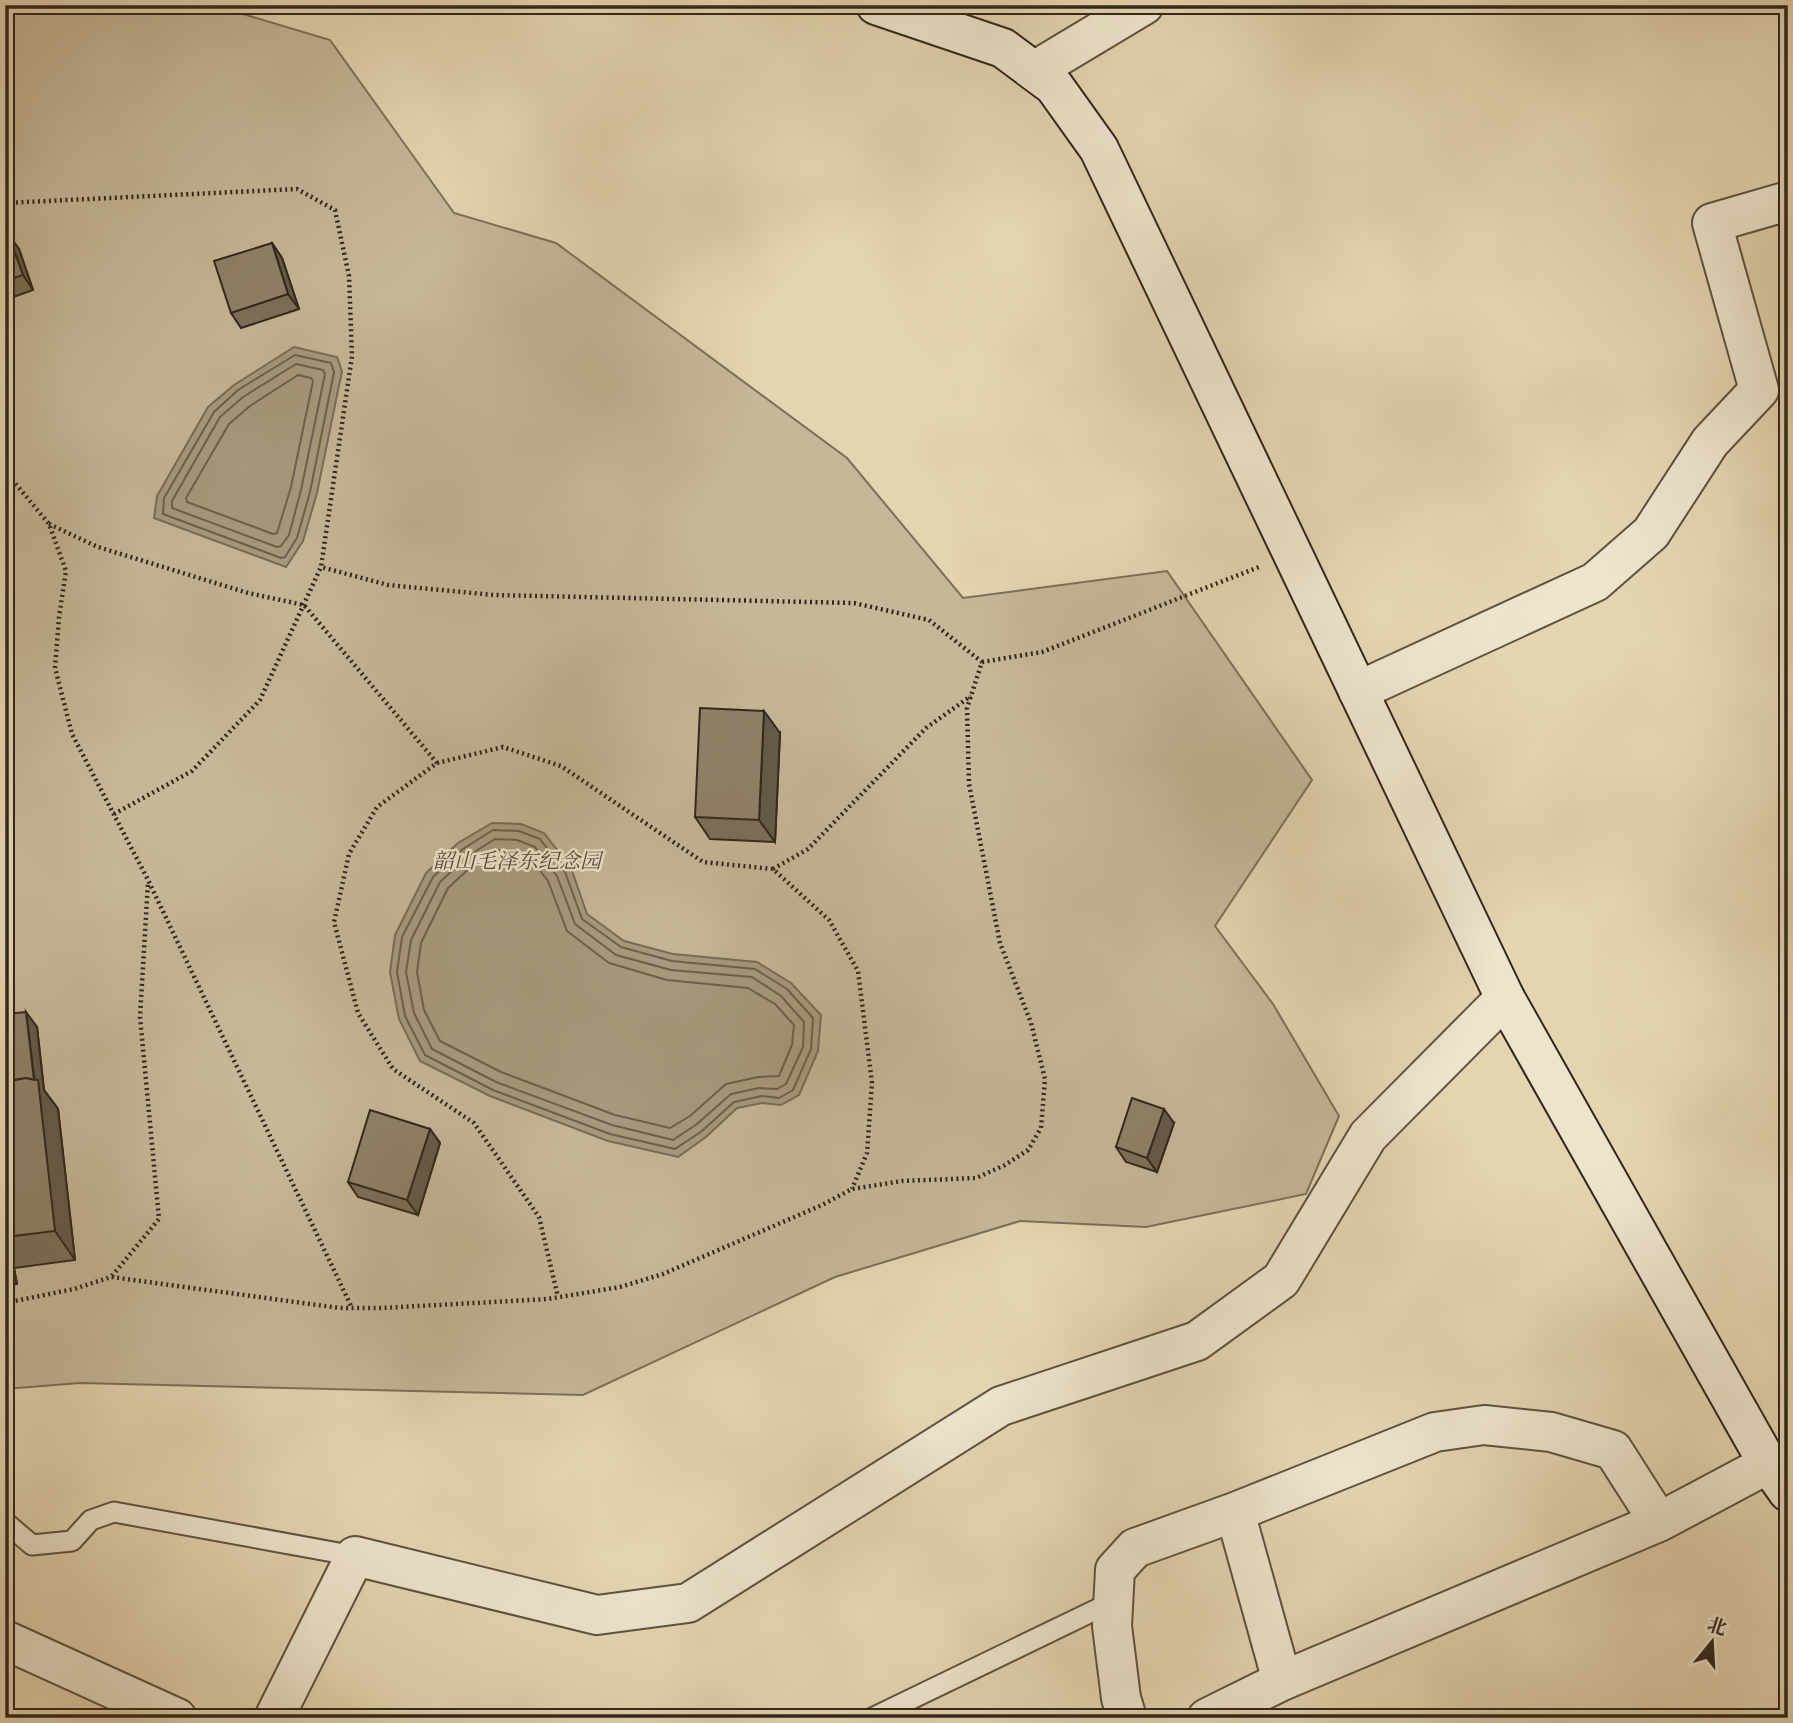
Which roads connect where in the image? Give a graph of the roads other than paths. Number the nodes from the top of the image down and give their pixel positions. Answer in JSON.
{"nodes":[{"id":1,"x":876,"y":5,"type":"edge"},
{"id":2,"x":1144,"y":5,"type":"edge"},
{"id":3,"x":1034,"y":71,"type":"junction"},
{"id":4,"x":1788,"y":201,"type":"edge"},
{"id":5,"x":1359,"y":691,"type":"junction"},
{"id":6,"x":1505,"y":998,"type":"junction"},
{"id":7,"x":1778,"y":1478,"type":"edge"},
{"id":8,"x":1235,"y":1512,"type":"junction"},
{"id":9,"x":5,"y":1522,"type":"edge"},
{"id":10,"x":1659,"y":1522,"type":"junction"},
{"id":11,"x":355,"y":1556,"type":"junction"},
{"id":12,"x":1114,"y":1601,"type":"junction"},
{"id":13,"x":5,"y":1640,"type":"edge"},
{"id":14,"x":1282,"y":1681,"type":"junction"},
{"id":15,"x":900,"y":1712,"type":"edge"},
{"id":16,"x":177,"y":1718,"type":"edge"},
{"id":17,"x":274,"y":1718,"type":"edge"},
{"id":18,"x":872,"y":1718,"type":"edge"},
{"id":19,"x":1127,"y":1718,"type":"edge"},
{"id":20,"x":1207,"y":1718,"type":"edge"}],
"edges":[{"from":1,"to":3,"type":"street"},
{"from":2,"to":3,"type":"street"},
{"from":3,"to":5,"type":"street"},
{"from":4,"to":5,"type":"street"},
{"from":5,"to":6,"type":"street"},
{"from":6,"to":7,"type":"street"},
{"from":6,"to":11,"type":"street"},
{"from":7,"to":10,"type":"street"},
{"from":8,"to":10,"type":"street"},
{"from":8,"to":12,"type":"street"},
{"from":8,"to":14,"type":"street"},
{"from":9,"to":11,"type":"lane"},
{"from":10,"to":14,"type":"street"},
{"from":11,"to":17,"type":"street"},
{"from":12,"to":15,"type":"lane"},
{"from":12,"to":19,"type":"street"},
{"from":13,"to":16,"type":"street"},
{"from":14,"to":20,"type":"street"},
{"from":15,"to":18,"type":"lane"}]}
